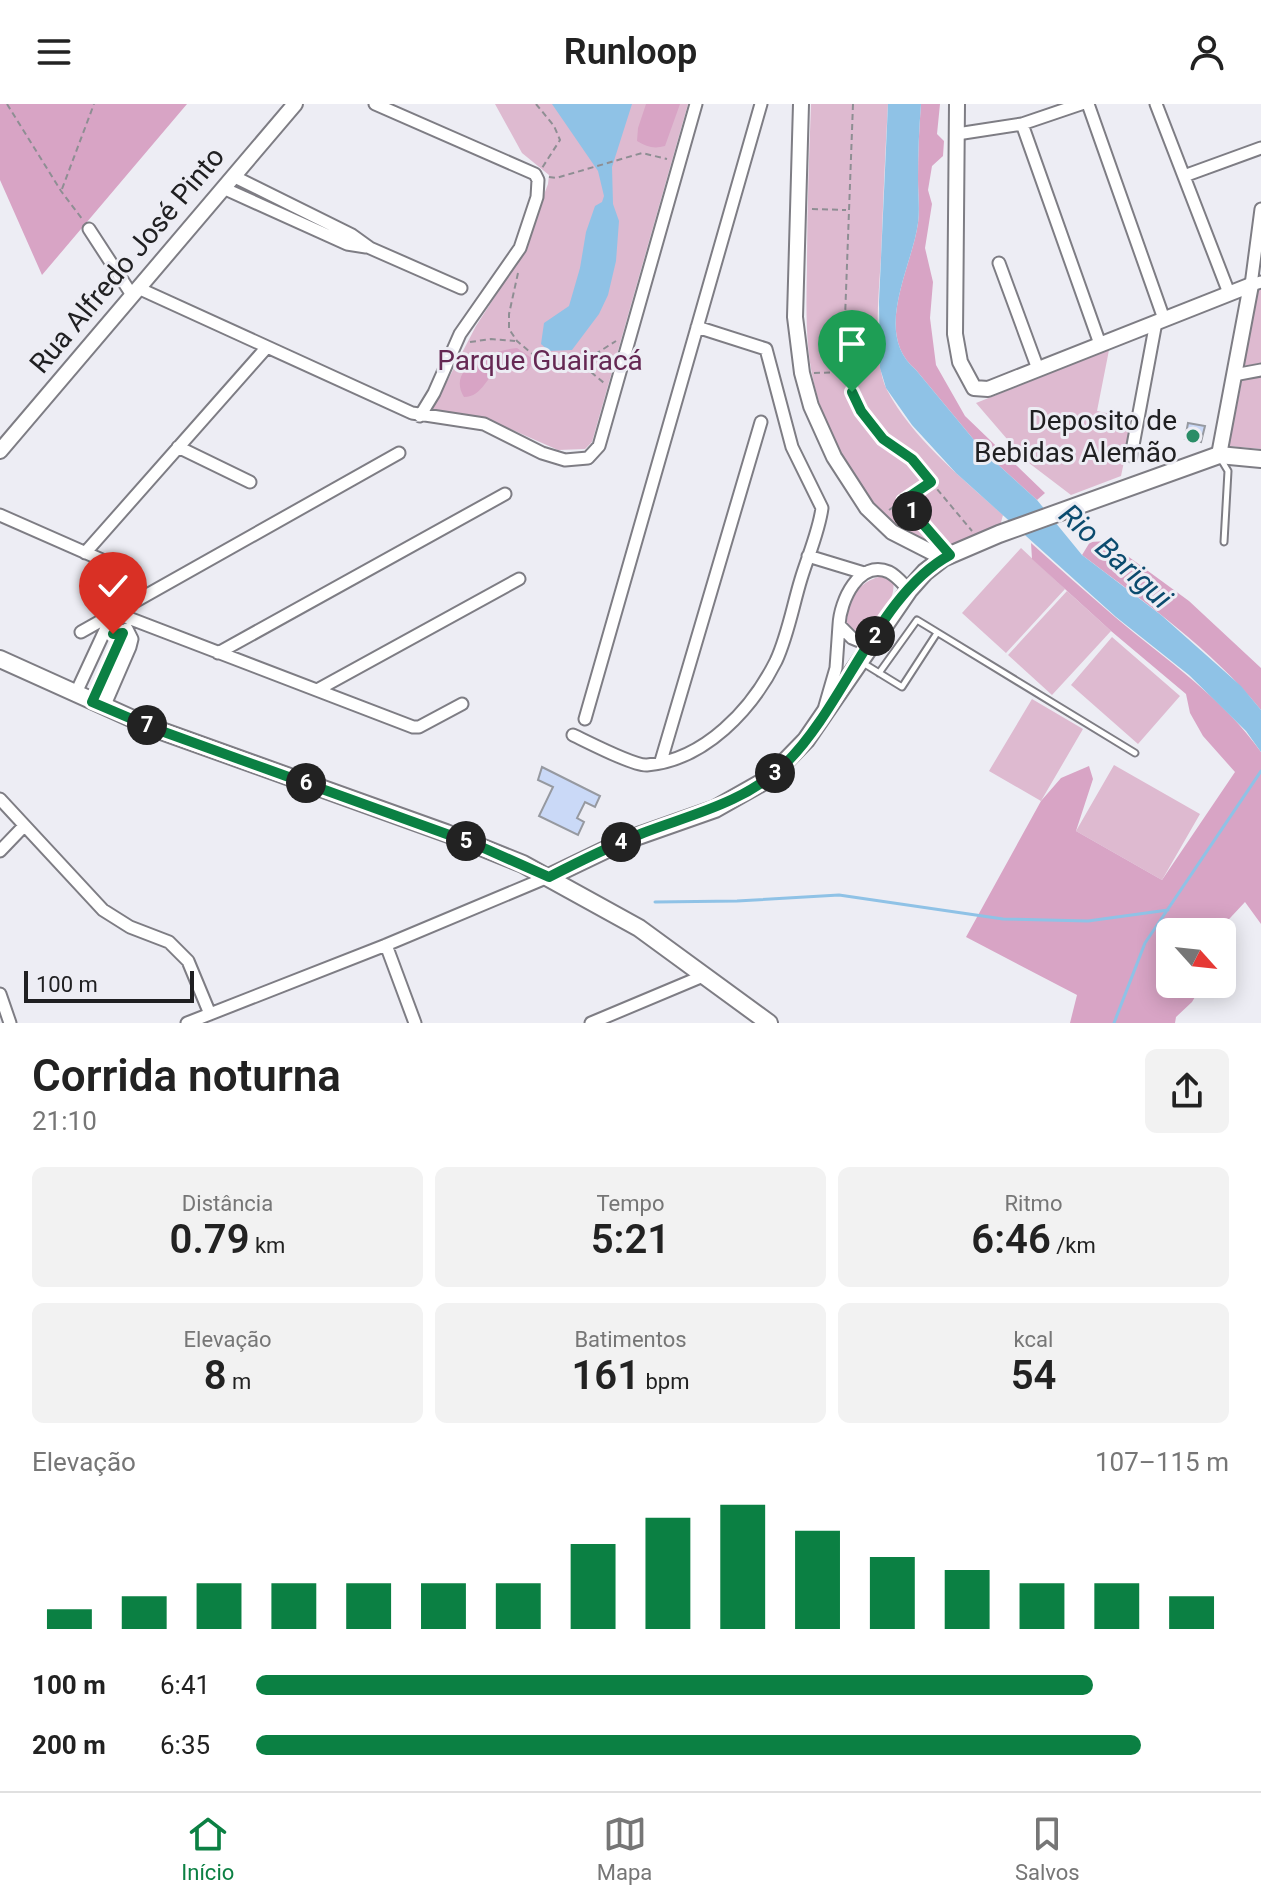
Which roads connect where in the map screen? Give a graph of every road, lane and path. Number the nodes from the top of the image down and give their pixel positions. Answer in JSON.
{"nodes":[{"id":1,"x":7,"y":104,"type":"edge"},
{"id":2,"x":94,"y":104,"type":"edge"},
{"id":3,"x":295,"y":104,"type":"edge"},
{"id":4,"x":375,"y":104,"type":"edge"},
{"id":5,"x":536,"y":104,"type":"edge"},
{"id":6,"x":696,"y":104,"type":"edge"},
{"id":7,"x":761,"y":104,"type":"edge"},
{"id":8,"x":801,"y":104,"type":"edge"},
{"id":9,"x":853,"y":104,"type":"edge"},
{"id":10,"x":957,"y":104,"type":"edge"},
{"id":11,"x":1081,"y":104,"type":"edge"},
{"id":12,"x":1088,"y":104,"type":"edge"},
{"id":13,"x":1156,"y":104,"type":"edge"},
{"id":14,"x":1046,"y":110,"type":"edge"},
{"id":15,"x":1022,"y":124,"type":"junction"},
{"id":16,"x":957,"y":134,"type":"junction"},
{"id":17,"x":1261,"y":148,"type":"edge"},
{"id":18,"x":679,"y":162,"type":"junction"},
{"id":19,"x":233,"y":176,"type":"junction"},
{"id":20,"x":537,"y":176,"type":"junction"},
{"id":21,"x":1184,"y":176,"type":"junction"},
{"id":22,"x":223,"y":188,"type":"junction"},
{"id":23,"x":61,"y":191,"type":"junction"},
{"id":24,"x":798,"y":209,"type":"junction"},
{"id":25,"x":1261,"y":209,"type":"edge"},
{"id":26,"x":847,"y":210,"type":"junction"},
{"id":27,"x":89,"y":229,"type":"joint"},
{"id":28,"x":370,"y":248,"type":"junction"},
{"id":29,"x":999,"y":263,"type":"dead end"},
{"id":30,"x":518,"y":273,"type":"dead end"},
{"id":31,"x":1256,"y":284,"type":"edge"},
{"id":32,"x":461,"y":288,"type":"dead end"},
{"id":33,"x":135,"y":292,"type":"junction"},
{"id":34,"x":1229,"y":293,"type":"junction"},
{"id":35,"x":1160,"y":321,"type":"junction"},
{"id":36,"x":697,"y":327,"type":"junction"},
{"id":37,"x":630,"y":335,"type":"junction"},
{"id":38,"x":517,"y":341,"type":"junction"},
{"id":39,"x":1100,"y":344,"type":"junction"},
{"id":40,"x":267,"y":347,"type":"junction"},
{"id":41,"x":453,"y":347,"type":"junction"},
{"id":42,"x":570,"y":366,"type":"junction"},
{"id":43,"x":1038,"y":369,"type":"junction"},
{"id":44,"x":1261,"y":370,"type":"edge"},
{"id":45,"x":852,"y":372,"type":"junction"},
{"id":46,"x":802,"y":373,"type":"junction"},
{"id":47,"x":1234,"y":375,"type":"junction"},
{"id":48,"x":615,"y":391,"type":"junction"},
{"id":49,"x":420,"y":416,"type":"junction"},
{"id":50,"x":761,"y":422,"type":"dead end"},
{"id":51,"x":178,"y":447,"type":"junction"},
{"id":52,"x":0,"y":451,"type":"edge"},
{"id":53,"x":399,"y":453,"type":"dead end"},
{"id":54,"x":1219,"y":455,"type":"junction"},
{"id":55,"x":1131,"y":456,"type":"dead end"},
{"id":56,"x":1261,"y":459,"type":"edge"},
{"id":57,"x":250,"y":482,"type":"dead end"},
{"id":58,"x":931,"y":482,"type":"junction"},
{"id":59,"x":505,"y":494,"type":"dead end"},
{"id":60,"x":903,"y":501,"type":"junction"},
{"id":61,"x":0,"y":515,"type":"edge"},
{"id":62,"x":877,"y":518,"type":"junction"},
{"id":63,"x":980,"y":541,"type":"junction"},
{"id":64,"x":1224,"y":542,"type":"dead end"},
{"id":65,"x":85,"y":553,"type":"junction"},
{"id":66,"x":808,"y":556,"type":"junction"},
{"id":67,"x":946,"y":556,"type":"junction"},
{"id":68,"x":109,"y":563,"type":"dead end"},
{"id":69,"x":864,"y":573,"type":"junction"},
{"id":70,"x":519,"y":579,"type":"dead end"},
{"id":71,"x":909,"y":590,"type":"junction"},
{"id":72,"x":109,"y":620,"type":"junction"},
{"id":73,"x":839,"y":625,"type":"junction"},
{"id":74,"x":125,"y":627,"type":"junction"},
{"id":75,"x":81,"y":632,"type":"dead end"},
{"id":76,"x":937,"y":633,"type":"junction"},
{"id":77,"x":869,"y":645,"type":"junction"},
{"id":78,"x":218,"y":653,"type":"junction"},
{"id":79,"x":859,"y":660,"type":"junction"},
{"id":80,"x":2,"y":662,"type":"edge"},
{"id":81,"x":879,"y":673,"type":"junction"},
{"id":82,"x":317,"y":690,"type":"junction"},
{"id":83,"x":75,"y":695,"type":"junction"},
{"id":84,"x":462,"y":704,"type":"dead end"},
{"id":85,"x":98,"y":705,"type":"junction"},
{"id":86,"x":585,"y":719,"type":"dead end"},
{"id":87,"x":819,"y":722,"type":"junction"},
{"id":88,"x":573,"y":735,"type":"dead end"},
{"id":89,"x":1135,"y":753,"type":"dead end"},
{"id":90,"x":661,"y":761,"type":"junction"},
{"id":91,"x":0,"y":799,"type":"edge"},
{"id":92,"x":24,"y":826,"type":"junction"},
{"id":93,"x":0,"y":851,"type":"edge"},
{"id":94,"x":549,"y":877,"type":"junction"},
{"id":95,"x":386,"y":945,"type":"junction"},
{"id":96,"x":703,"y":976,"type":"junction"},
{"id":97,"x":2,"y":1000,"type":"edge"},
{"id":98,"x":212,"y":1018,"type":"edge"},
{"id":99,"x":10,"y":1023,"type":"edge"},
{"id":100,"x":187,"y":1023,"type":"edge"},
{"id":101,"x":415,"y":1023,"type":"edge"},
{"id":102,"x":591,"y":1023,"type":"edge"},
{"id":103,"x":769,"y":1023,"type":"edge"}],
"edges":[{"from":1,"to":23,"type":"path"},
{"from":2,"to":23,"type":"path"},
{"from":3,"to":19,"type":"street","name":"Rua Alfredo José Pinto"},
{"from":4,"to":20,"type":"street"},
{"from":5,"to":20,"type":"path"},
{"from":6,"to":18,"type":"street"},
{"from":7,"to":36,"type":"street"},
{"from":8,"to":24,"type":"street"},
{"from":9,"to":26,"type":"path"},
{"from":10,"to":16,"type":"street"},
{"from":11,"to":14,"type":"street"},
{"from":12,"to":35,"type":"street"},
{"from":13,"to":21,"type":"street"},
{"from":14,"to":15,"type":"street"},
{"from":15,"to":16,"type":"street"},
{"from":15,"to":39,"type":"street"},
{"from":16,"to":43,"type":"street"},
{"from":17,"to":21,"type":"street"},
{"from":18,"to":20,"type":"path"},
{"from":18,"to":37,"type":"street"},
{"from":19,"to":22,"type":"street","name":"Rua Alfredo José Pinto"},
{"from":19,"to":28,"type":"street"},
{"from":20,"to":41,"type":"street"},
{"from":21,"to":34,"type":"street"},
{"from":22,"to":28,"type":"street"},
{"from":22,"to":33,"type":"street","name":"Rua Alfredo José Pinto"},
{"from":23,"to":27,"type":"path"},
{"from":24,"to":26,"type":"path"},
{"from":24,"to":46,"type":"street"},
{"from":25,"to":31,"type":"street"},
{"from":26,"to":45,"type":"path"},
{"from":27,"to":33,"type":"street"},
{"from":28,"to":32,"type":"street"},
{"from":29,"to":43,"type":"street"},
{"from":30,"to":38,"type":"path"},
{"from":31,"to":34,"type":"street"},
{"from":31,"to":47,"type":"street"},
{"from":33,"to":40,"type":"street"},
{"from":33,"to":52,"type":"street","name":"Rua Alfredo José Pinto"},
{"from":34,"to":35,"type":"street"},
{"from":35,"to":39,"type":"street"},
{"from":35,"to":55,"type":"street"},
{"from":36,"to":66,"type":"street"},
{"from":36,"to":86,"type":"street"},
{"from":37,"to":42,"type":"path"},
{"from":37,"to":48,"type":"street"},
{"from":38,"to":41,"type":"path"},
{"from":38,"to":42,"type":"path"},
{"from":39,"to":43,"type":"street"},
{"from":40,"to":49,"type":"street"},
{"from":40,"to":51,"type":"street"},
{"from":41,"to":49,"type":"street"},
{"from":42,"to":48,"type":"path"},
{"from":44,"to":47,"type":"street"},
{"from":45,"to":46,"type":"path"},
{"from":45,"to":58,"type":"path"},
{"from":46,"to":62,"type":"street"},
{"from":47,"to":54,"type":"street"},
{"from":48,"to":49,"type":"street"},
{"from":50,"to":90,"type":"street"},
{"from":51,"to":57,"type":"street"},
{"from":51,"to":65,"type":"street"},
{"from":53,"to":72,"type":"street"},
{"from":54,"to":56,"type":"main road"},
{"from":54,"to":63,"type":"main road"},
{"from":54,"to":64,"type":"lane"},
{"from":58,"to":60,"type":"path"},
{"from":58,"to":63,"type":"path"},
{"from":59,"to":78,"type":"street"},
{"from":60,"to":62,"type":"path"},
{"from":60,"to":67,"type":"path"},
{"from":61,"to":65,"type":"street"},
{"from":62,"to":67,"type":"street"},
{"from":63,"to":67,"type":"main road"},
{"from":65,"to":68,"type":"street"},
{"from":66,"to":69,"type":"street"},
{"from":66,"to":90,"type":"street"},
{"from":67,"to":71,"type":"main road"},
{"from":69,"to":71,"type":"street"},
{"from":69,"to":73,"type":"street"},
{"from":70,"to":82,"type":"street"},
{"from":71,"to":77,"type":"main road"},
{"from":72,"to":74,"type":"street"},
{"from":72,"to":74,"type":"street"},
{"from":72,"to":75,"type":"street"},
{"from":72,"to":83,"type":"street"},
{"from":73,"to":77,"type":"street"},
{"from":73,"to":87,"type":"street"},
{"from":74,"to":78,"type":"street"},
{"from":74,"to":85,"type":"street"},
{"from":76,"to":81,"type":"lane"},
{"from":76,"to":81,"type":"lane"},
{"from":76,"to":89,"type":"lane"},
{"from":77,"to":79,"type":"main road"},
{"from":78,"to":82,"type":"street"},
{"from":79,"to":81,"type":"lane"},
{"from":79,"to":87,"type":"main road"},
{"from":80,"to":83,"type":"main road"},
{"from":82,"to":84,"type":"street"},
{"from":83,"to":85,"type":"main road"},
{"from":85,"to":94,"type":"main road"},
{"from":87,"to":94,"type":"main road"},
{"from":88,"to":90,"type":"street"},
{"from":91,"to":92,"type":"street"},
{"from":92,"to":93,"type":"street"},
{"from":92,"to":98,"type":"street"},
{"from":94,"to":95,"type":"street"},
{"from":94,"to":96,"type":"main road"},
{"from":95,"to":98,"type":"street"},
{"from":95,"to":101,"type":"street"},
{"from":96,"to":102,"type":"street"},
{"from":96,"to":103,"type":"main road"},
{"from":97,"to":99,"type":"street"},
{"from":98,"to":100,"type":"street"}]}
